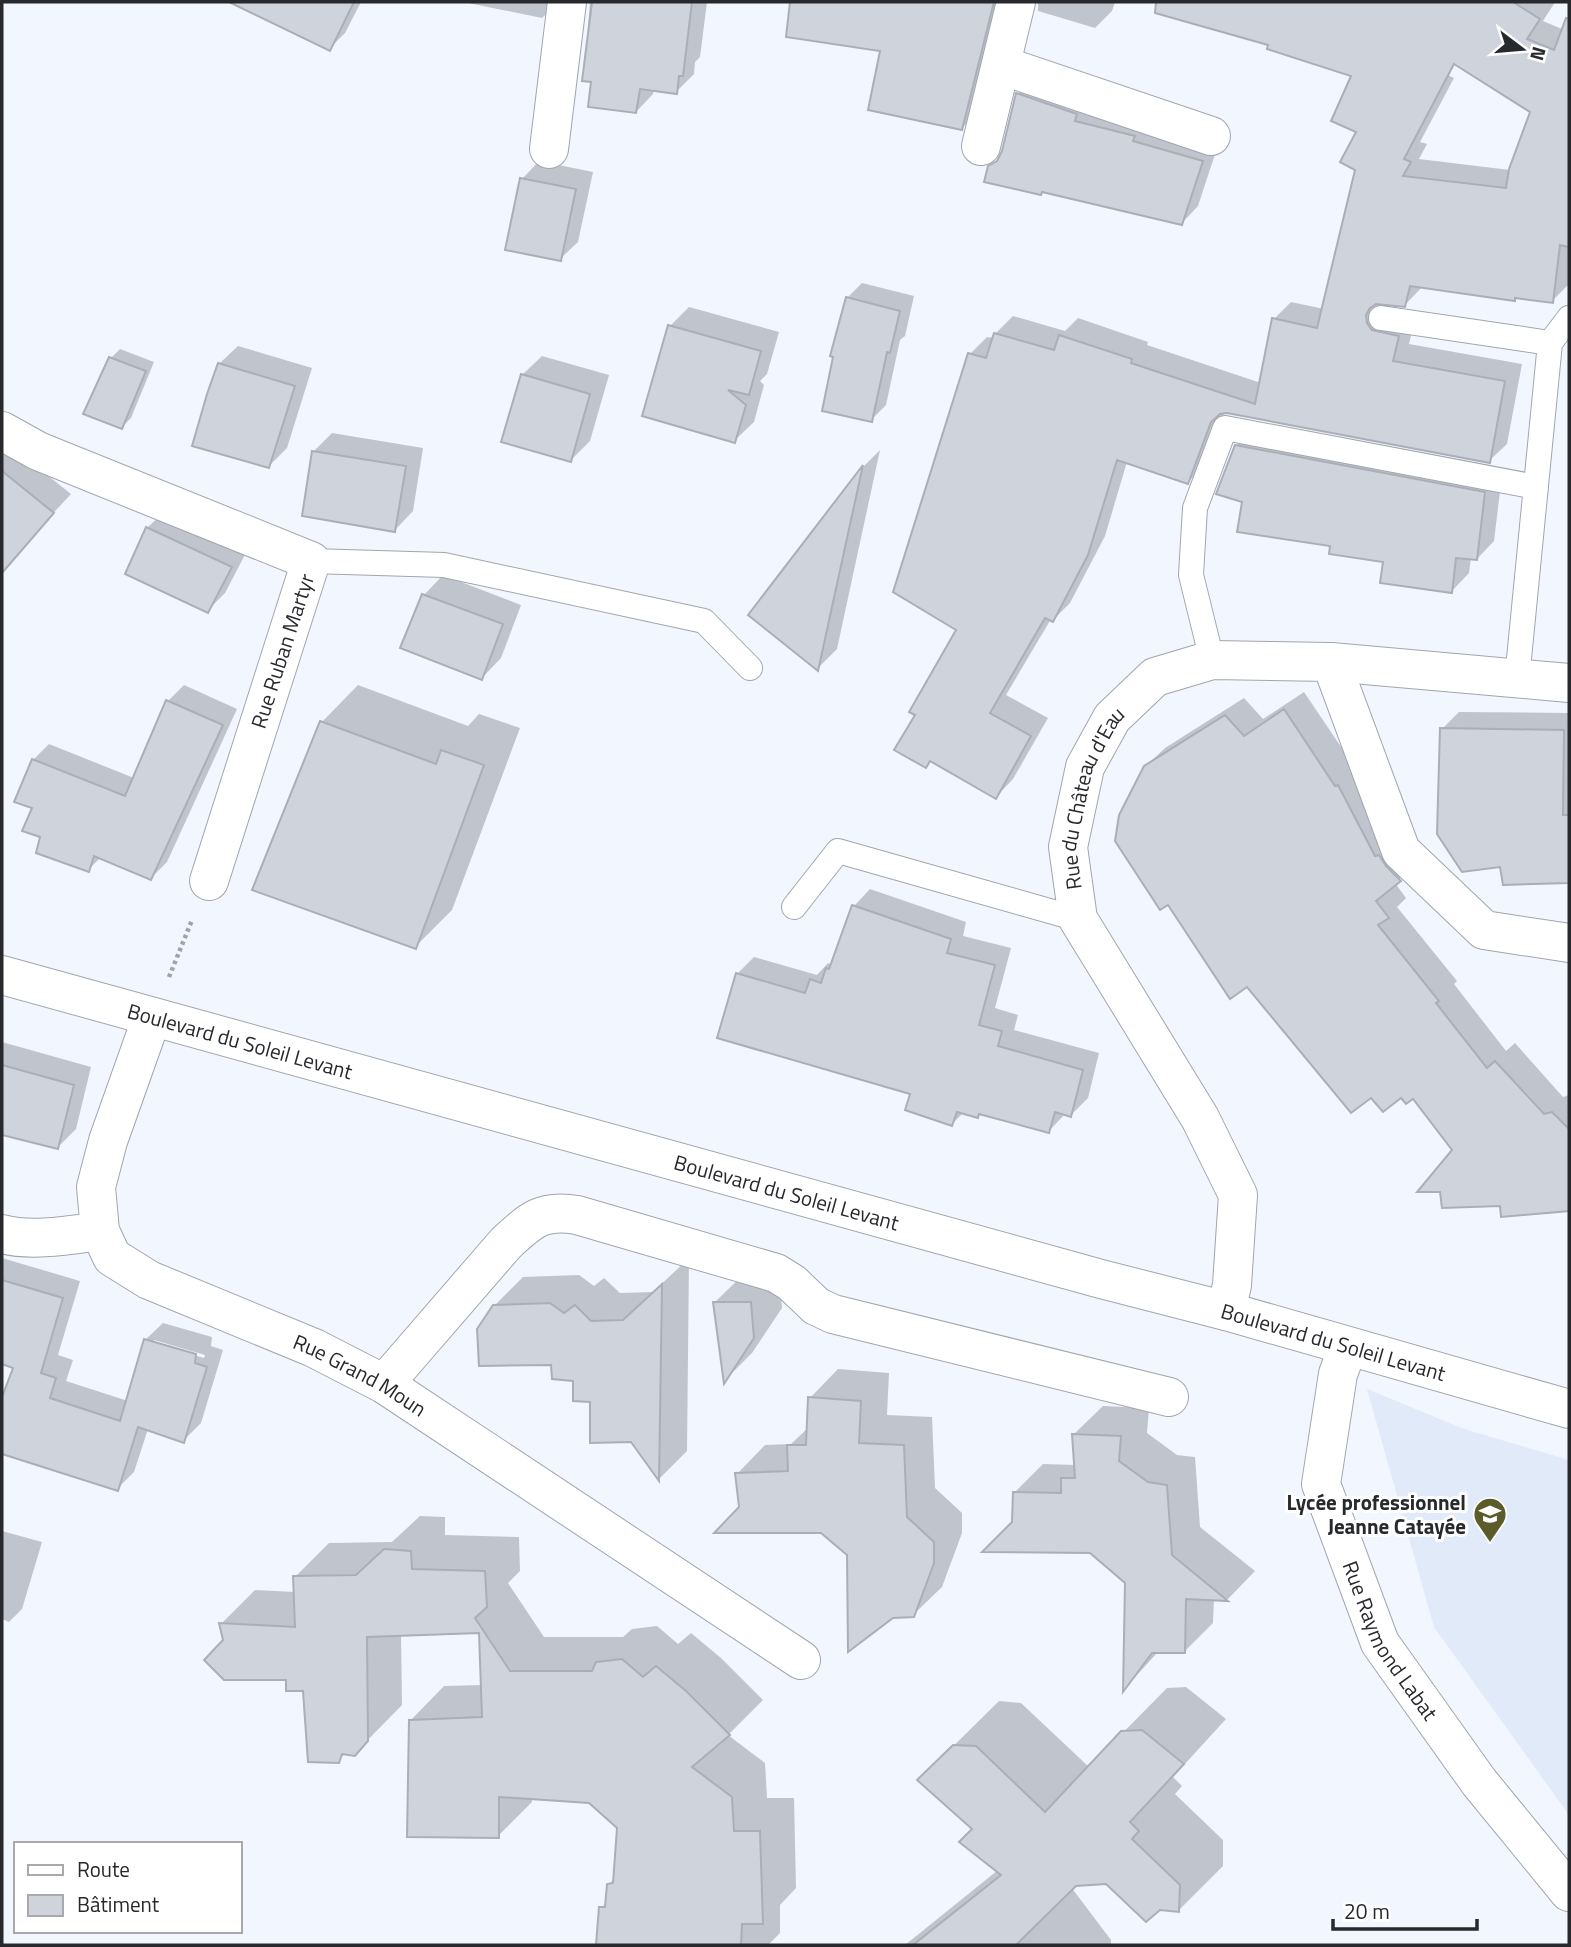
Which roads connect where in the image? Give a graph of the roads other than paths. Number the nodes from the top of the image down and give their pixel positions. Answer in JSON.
{"nodes":[{"id":1,"x":567,"y":2,"type":"edge"},
{"id":2,"x":1016,"y":2,"type":"edge"},
{"id":3,"x":1001,"y":65,"type":"junction"},
{"id":4,"x":1211,"y":136,"type":"dead end"},
{"id":5,"x":981,"y":146,"type":"dead end"},
{"id":6,"x":549,"y":149,"type":"dead end"},
{"id":7,"x":1381,"y":318,"type":"dead end"},
{"id":8,"x":1569,"y":318,"type":"edge"},
{"id":9,"x":1550,"y":343,"type":"junction"},
{"id":10,"x":2,"y":430,"type":"edge"},
{"id":11,"x":1536,"y":487,"type":"junction"},
{"id":12,"x":311,"y":561,"type":"junction"},
{"id":13,"x":1212,"y":660,"type":"junction"},
{"id":14,"x":1331,"y":662,"type":"junction"},
{"id":15,"x":750,"y":668,"type":"dead end"},
{"id":16,"x":1517,"y":679,"type":"junction"},
{"id":17,"x":1569,"y":683,"type":"edge"},
{"id":18,"x":209,"y":881,"type":"road end"},
{"id":19,"x":794,"y":907,"type":"dead end"},
{"id":20,"x":1078,"y":919,"type":"junction"},
{"id":21,"x":1569,"y":943,"type":"edge"},
{"id":22,"x":2,"y":975,"type":"edge"},
{"id":23,"x":152,"y":1017,"type":"junction"},
{"id":24,"x":100,"y":1231,"type":"junction"},
{"id":25,"x":2,"y":1234,"type":"edge"},
{"id":26,"x":1226,"y":1311,"type":"junction"},
{"id":27,"x":1348,"y":1347,"type":"junction"},
{"id":28,"x":384,"y":1384,"type":"junction"},
{"id":29,"x":1169,"y":1397,"type":"dead end"},
{"id":30,"x":1569,"y":1409,"type":"edge"},
{"id":31,"x":800,"y":1660,"type":"dead end"},
{"id":32,"x":1569,"y":1892,"type":"edge"}],
"edges":[{"from":1,"to":6,"type":"street"},
{"from":2,"to":3,"type":"street"},
{"from":3,"to":4,"type":"street"},
{"from":3,"to":5,"type":"street"},
{"from":7,"to":9,"type":"lane"},
{"from":8,"to":9,"type":"lane"},
{"from":9,"to":11,"type":"lane"},
{"from":10,"to":12,"type":"street","name":"Rue Ruban Martyr"},
{"from":11,"to":13,"type":"lane"},
{"from":11,"to":16,"type":"lane"},
{"from":12,"to":15,"type":"lane"},
{"from":12,"to":18,"type":"street","name":"Rue Ruban Martyr"},
{"from":13,"to":14,"type":"street","name":"Rue du Château d'Eau"},
{"from":13,"to":20,"type":"street","name":"Rue du Château d'Eau"},
{"from":14,"to":16,"type":"street","name":"Rue du Château d'Eau"},
{"from":14,"to":21,"type":"street"},
{"from":16,"to":17,"type":"street","name":"Rue du Château d'Eau"},
{"from":19,"to":20,"type":"lane"},
{"from":20,"to":26,"type":"street","name":"Rue du Château d'Eau"},
{"from":22,"to":23,"type":"street","name":"Boulevard du Soleil Levant"},
{"from":23,"to":24,"type":"street","name":"Rue Grand Moun"},
{"from":23,"to":26,"type":"street","name":"Boulevard du Soleil Levant"},
{"from":24,"to":25,"type":"street"},
{"from":24,"to":28,"type":"street","name":"Rue Grand Moun"},
{"from":26,"to":27,"type":"street","name":"Boulevard du Soleil Levant"},
{"from":27,"to":30,"type":"street","name":"Boulevard du Soleil Levant"},
{"from":27,"to":32,"type":"street","name":"Rue Raymond Labat"},
{"from":28,"to":29,"type":"street"},
{"from":28,"to":31,"type":"street","name":"Rue Grand Moun"}]}
